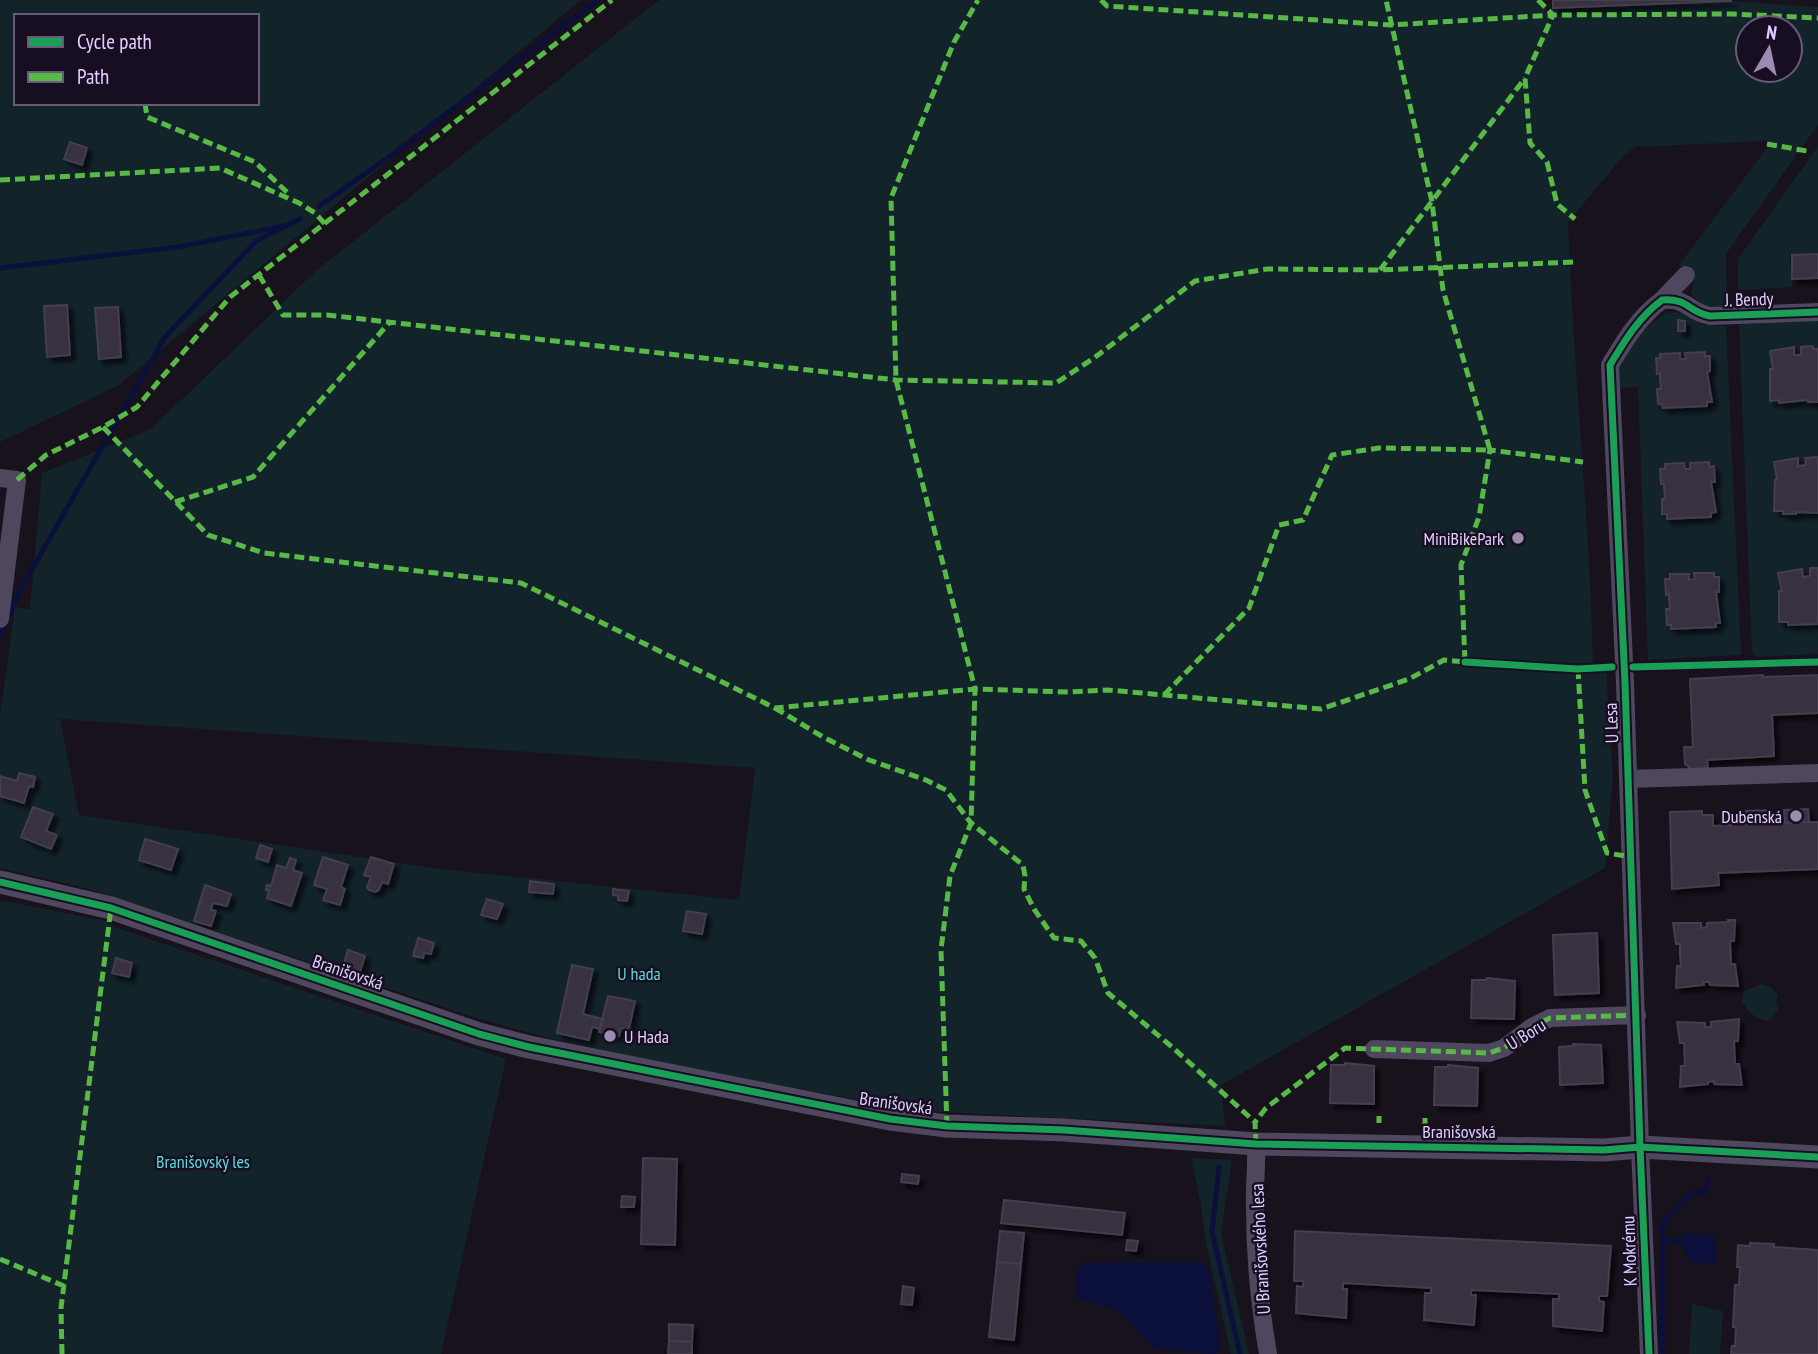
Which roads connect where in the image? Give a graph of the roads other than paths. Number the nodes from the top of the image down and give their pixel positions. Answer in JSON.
{"nodes":[{"id":1,"x":1686,"y":275,"type":"dead end"},
{"id":2,"x":1662,"y":300,"type":"junction"},
{"id":3,"x":1818,"y":312,"type":"edge"},
{"id":4,"x":0,"y":478,"type":"edge"},
{"id":5,"x":0,"y":619,"type":"edge"},
{"id":6,"x":1818,"y":773,"type":"edge"},
{"id":7,"x":1628,"y":779,"type":"junction"},
{"id":8,"x":0,"y":882,"type":"edge"},
{"id":9,"x":1637,"y":1015,"type":"junction"},
{"id":10,"x":1374,"y":1049,"type":"dead end"},
{"id":11,"x":1256,"y":1144,"type":"junction"},
{"id":12,"x":1640,"y":1147,"type":"junction"},
{"id":13,"x":1818,"y":1157,"type":"edge"},
{"id":14,"x":1268,"y":1354,"type":"edge"},
{"id":15,"x":1649,"y":1354,"type":"edge"}],
"edges":[{"from":1,"to":2,"type":"street"},
{"from":2,"to":3,"type":"street","name":"J. Bendy"},
{"from":2,"to":7,"type":"street","name":"U Lesa"},
{"from":4,"to":5,"type":"street"},
{"from":6,"to":7,"type":"street"},
{"from":7,"to":9,"type":"street","name":"U Lesa"},
{"from":8,"to":11,"type":"street","name":"Branišovská"},
{"from":9,"to":10,"type":"street","name":"U Boru"},
{"from":9,"to":12,"type":"street","name":"U Lesa"},
{"from":11,"to":12,"type":"street","name":"Branišovská"},
{"from":11,"to":14,"type":"street","name":"U Branišovského lesa"},
{"from":12,"to":13,"type":"street","name":"Branišovská"},
{"from":12,"to":15,"type":"street","name":"K Mokrému"}]}
